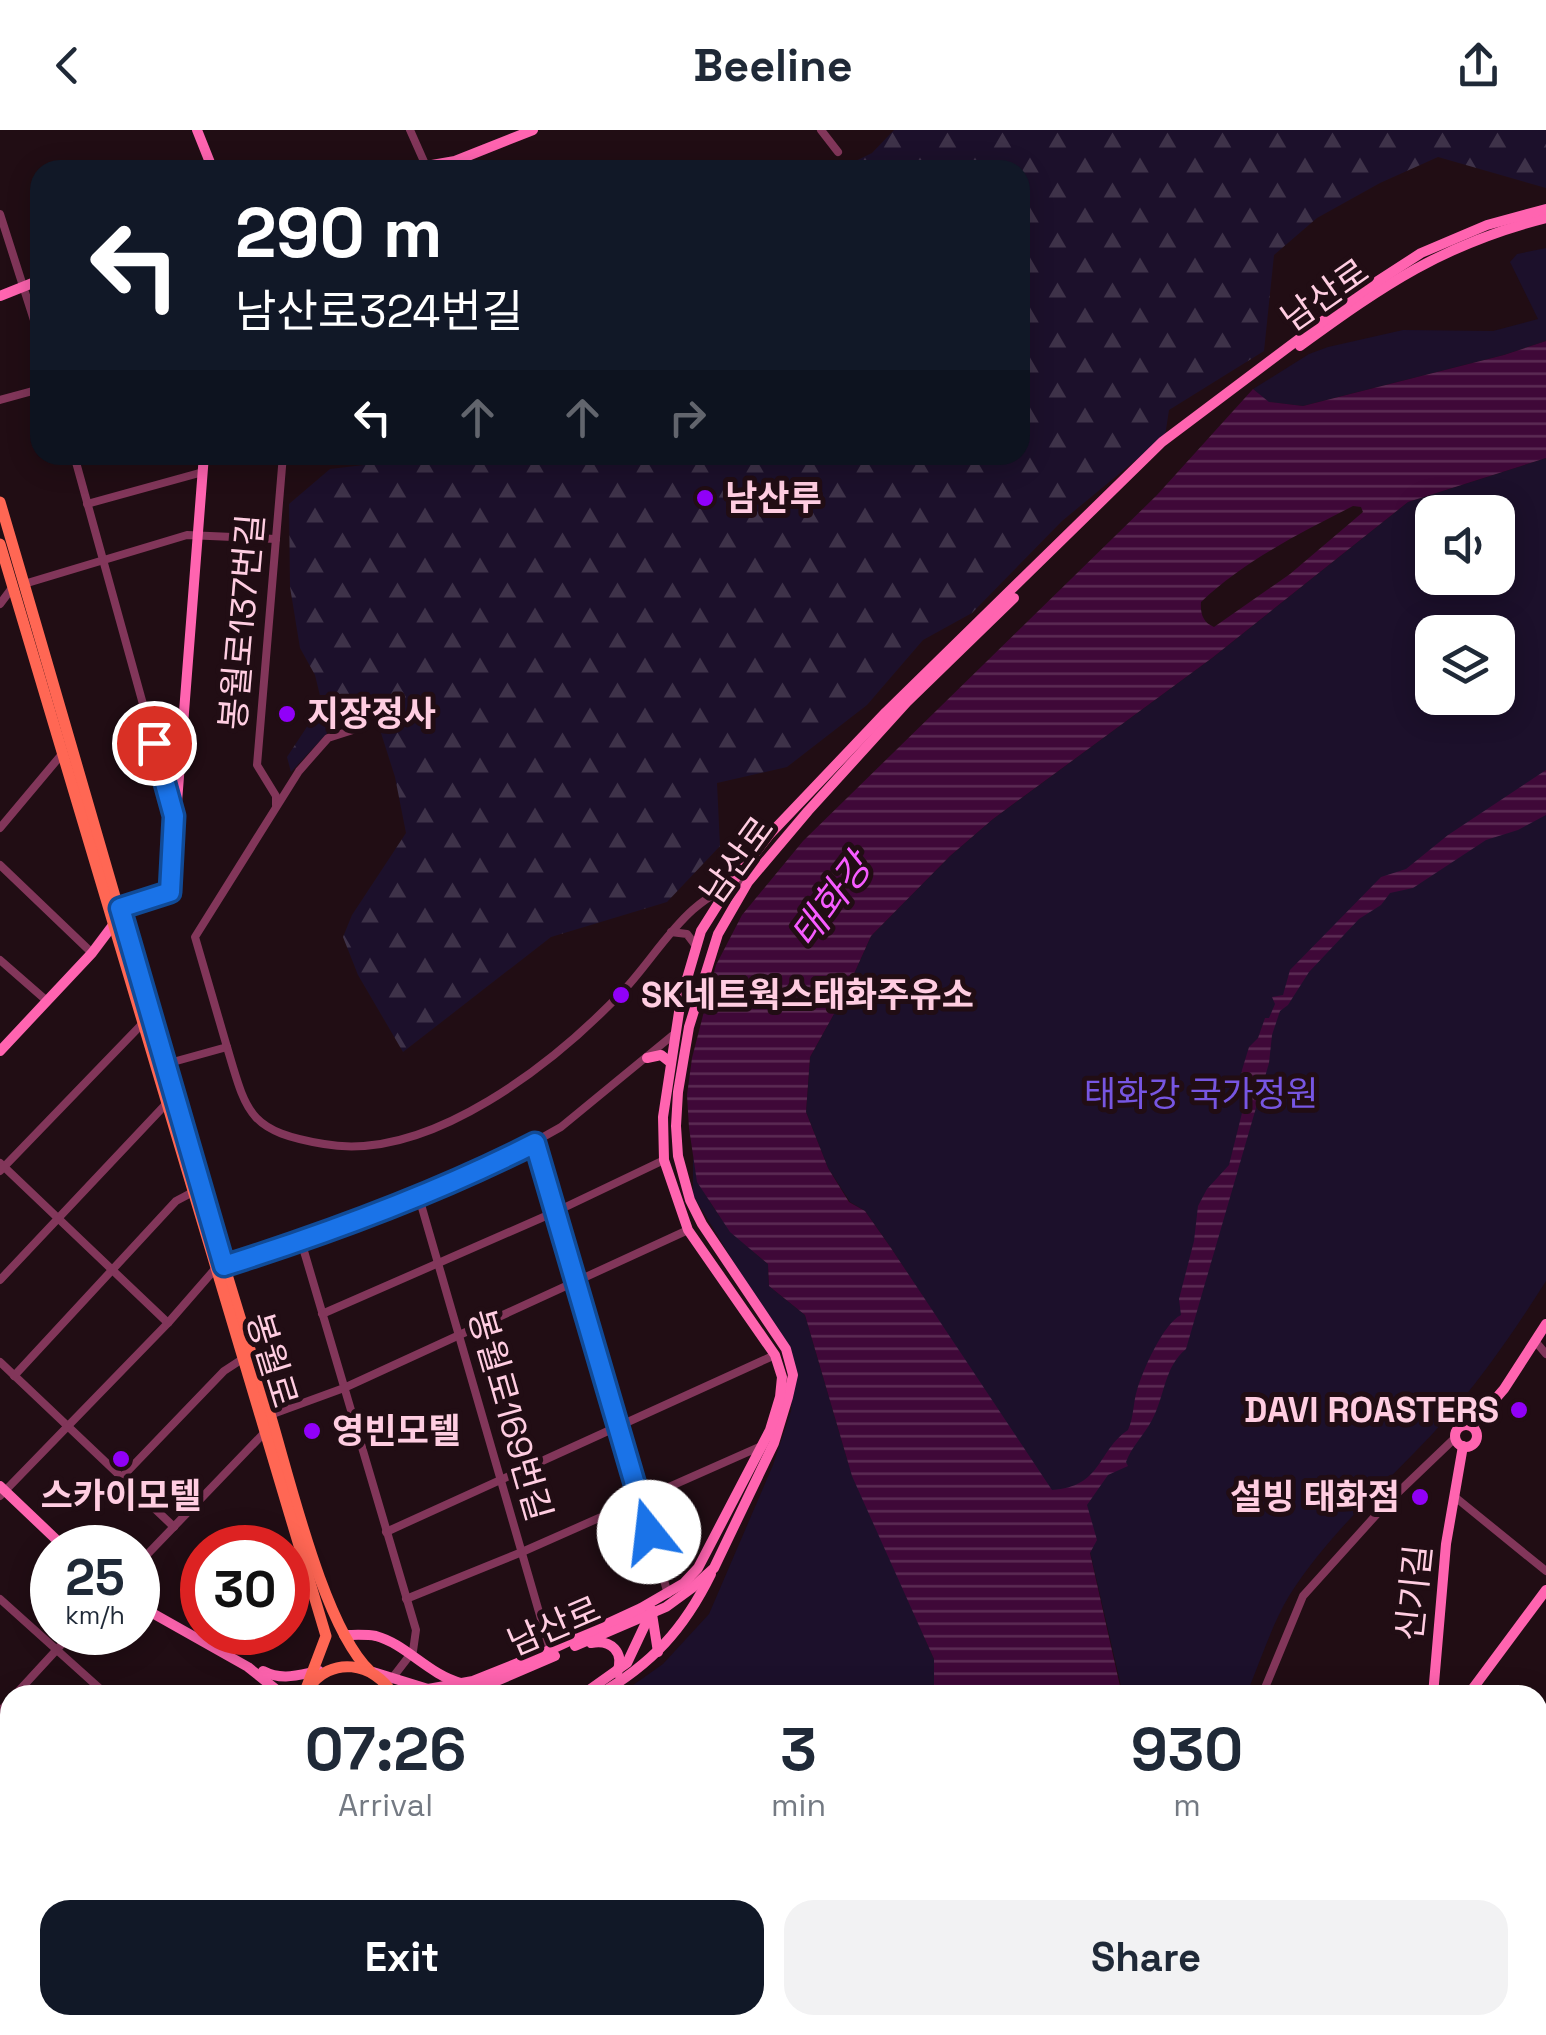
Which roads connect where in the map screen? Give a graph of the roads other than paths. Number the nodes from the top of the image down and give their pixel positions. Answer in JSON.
{"nodes":[{"id":1,"x":197,"y":130,"type":"edge"},
{"id":2,"x":410,"y":130,"type":"edge"},
{"id":3,"x":532,"y":130,"type":"edge"},
{"id":4,"x":821,"y":130,"type":"edge"},
{"id":5,"x":838,"y":152,"type":"dead end"},
{"id":6,"x":209,"y":160,"type":"edge"},
{"id":7,"x":423,"y":160,"type":"edge"},
{"id":8,"x":457,"y":160,"type":"edge"},
{"id":9,"x":1546,"y":209,"type":"edge"},
{"id":10,"x":0,"y":214,"type":"edge"},
{"id":11,"x":1546,"y":218,"type":"edge"},
{"id":12,"x":30,"y":284,"type":"edge"},
{"id":13,"x":22,"y":288,"type":"junction"},
{"id":14,"x":0,"y":296,"type":"edge"},
{"id":15,"x":30,"y":308,"type":"edge"},
{"id":16,"x":30,"y":392,"type":"edge"},
{"id":17,"x":0,"y":400,"type":"edge"},
{"id":18,"x":77,"y":465,"type":"edge"},
{"id":19,"x":203,"y":465,"type":"edge"},
{"id":20,"x":283,"y":465,"type":"edge"},
{"id":21,"x":202,"y":472,"type":"junction"},
{"id":22,"x":0,"y":502,"type":"edge"},
{"id":23,"x":87,"y":504,"type":"junction"},
{"id":24,"x":197,"y":534,"type":"junction"},
{"id":25,"x":276,"y":539,"type":"junction"},
{"id":26,"x":0,"y":544,"type":"edge"},
{"id":27,"x":103,"y":561,"type":"junction"},
{"id":28,"x":18,"y":586,"type":"junction"},
{"id":29,"x":0,"y":604,"type":"edge"},
{"id":30,"x":28,"y":618,"type":"junction"},
{"id":31,"x":356,"y":729,"type":"dead end"},
{"id":32,"x":62,"y":754,"type":"junction"},
{"id":33,"x":276,"y":806,"type":"junction"},
{"id":34,"x":174,"y":816,"type":"junction"},
{"id":35,"x":0,"y":828,"type":"edge"},
{"id":36,"x":0,"y":866,"type":"edge"},
{"id":37,"x":748,"y":882,"type":"junction"},
{"id":38,"x":730,"y":885,"type":"junction"},
{"id":39,"x":114,"y":915,"type":"junction"},
{"id":40,"x":671,"y":932,"type":"junction"},
{"id":41,"x":696,"y":946,"type":"junction"},
{"id":42,"x":92,"y":954,"type":"junction"},
{"id":43,"x":0,"y":960,"type":"edge"},
{"id":44,"x":47,"y":1001,"type":"junction"},
{"id":45,"x":142,"y":1023,"type":"junction"},
{"id":46,"x":673,"y":1035,"type":"junction"},
{"id":47,"x":227,"y":1047,"type":"junction"},
{"id":48,"x":0,"y":1051,"type":"edge"},
{"id":49,"x":646,"y":1058,"type":"junction"},
{"id":50,"x":670,"y":1062,"type":"junction"},
{"id":51,"x":160,"y":1066,"type":"junction"},
{"id":52,"x":166,"y":1104,"type":"junction"},
{"id":53,"x":535,"y":1143,"type":"junction"},
{"id":54,"x":664,"y":1160,"type":"junction"},
{"id":55,"x":1,"y":1167,"type":"edge"},
{"id":56,"x":193,"y":1192,"type":"junction"},
{"id":57,"x":413,"y":1196,"type":"junction"},
{"id":58,"x":555,"y":1212,"type":"junction"},
{"id":59,"x":60,"y":1218,"type":"junction"},
{"id":60,"x":688,"y":1230,"type":"junction"},
{"id":61,"x":301,"y":1242,"type":"junction"},
{"id":62,"x":438,"y":1263,"type":"junction"},
{"id":63,"x":219,"y":1268,"type":"junction"},
{"id":64,"x":114,"y":1270,"type":"junction"},
{"id":65,"x":0,"y":1280,"type":"edge"},
{"id":66,"x":576,"y":1282,"type":"junction"},
{"id":67,"x":322,"y":1314,"type":"junction"},
{"id":68,"x":168,"y":1323,"type":"junction"},
{"id":69,"x":1546,"y":1324,"type":"edge"},
{"id":70,"x":459,"y":1336,"type":"junction"},
{"id":71,"x":1535,"y":1341,"type":"junction"},
{"id":72,"x":1546,"y":1354,"type":"edge"},
{"id":73,"x":774,"y":1355,"type":"junction"},
{"id":74,"x":246,"y":1356,"type":"junction"},
{"id":75,"x":0,"y":1362,"type":"edge"},
{"id":76,"x":14,"y":1376,"type":"junction"},
{"id":77,"x":344,"y":1388,"type":"junction"},
{"id":78,"x":266,"y":1416,"type":"junction"},
{"id":79,"x":68,"y":1426,"type":"junction"},
{"id":80,"x":1472,"y":1426,"type":"junction"},
{"id":81,"x":618,"y":1428,"type":"junction"},
{"id":82,"x":265,"y":1432,"type":"junction"},
{"id":83,"x":1459,"y":1442,"type":"junction"},
{"id":84,"x":764,"y":1444,"type":"junction"},
{"id":85,"x":122,"y":1477,"type":"junction"},
{"id":86,"x":501,"y":1480,"type":"junction"},
{"id":87,"x":2,"y":1491,"type":"edge"},
{"id":88,"x":1454,"y":1497,"type":"junction"},
{"id":89,"x":640,"y":1500,"type":"junction"},
{"id":90,"x":40,"y":1525,"type":"edge"},
{"id":91,"x":174,"y":1527,"type":"junction"},
{"id":92,"x":386,"y":1532,"type":"junction"},
{"id":93,"x":160,"y":1541,"type":"edge"},
{"id":94,"x":522,"y":1552,"type":"junction"},
{"id":95,"x":714,"y":1568,"type":"junction"},
{"id":96,"x":1546,"y":1571,"type":"edge"},
{"id":97,"x":1546,"y":1590,"type":"edge"},
{"id":98,"x":665,"y":1596,"type":"junction"},
{"id":99,"x":406,"y":1599,"type":"junction"},
{"id":100,"x":1,"y":1602,"type":"edge"},
{"id":101,"x":646,"y":1611,"type":"junction"},
{"id":102,"x":160,"y":1617,"type":"edge"},
{"id":103,"x":30,"y":1627,"type":"edge"},
{"id":104,"x":344,"y":1634,"type":"junction"},
{"id":105,"x":575,"y":1646,"type":"junction"},
{"id":106,"x":550,"y":1650,"type":"junction"},
{"id":107,"x":658,"y":1652,"type":"junction"},
{"id":108,"x":52,"y":1655,"type":"edge"},
{"id":109,"x":63,"y":1655,"type":"edge"},
{"id":110,"x":409,"y":1656,"type":"junction"},
{"id":111,"x":248,"y":1667,"type":"junction"},
{"id":112,"x":332,"y":1669,"type":"junction"},
{"id":113,"x":371,"y":1672,"type":"junction"},
{"id":114,"x":310,"y":1673,"type":"junction"},
{"id":115,"x":616,"y":1673,"type":"junction"},
{"id":116,"x":24,"y":1685,"type":"edge"},
{"id":117,"x":96,"y":1685,"type":"edge"},
{"id":118,"x":270,"y":1685,"type":"edge"},
{"id":119,"x":307,"y":1685,"type":"edge"},
{"id":120,"x":312,"y":1685,"type":"edge"},
{"id":121,"x":390,"y":1685,"type":"edge"},
{"id":122,"x":392,"y":1685,"type":"edge"},
{"id":123,"x":455,"y":1685,"type":"edge"},
{"id":124,"x":469,"y":1685,"type":"edge"},
{"id":125,"x":473,"y":1685,"type":"edge"},
{"id":126,"x":597,"y":1685,"type":"edge"},
{"id":127,"x":616,"y":1685,"type":"edge"},
{"id":128,"x":1266,"y":1685,"type":"edge"},
{"id":129,"x":1434,"y":1685,"type":"edge"},
{"id":130,"x":1475,"y":1685,"type":"edge"}],
"edges":[{"from":1,"to":6,"type":"main road"},
{"from":2,"to":7,"type":"street"},
{"from":3,"to":8,"type":"main road"},
{"from":4,"to":5,"type":"street"},
{"from":9,"to":38,"type":"main road","name":"남산로"},
{"from":10,"to":13,"type":"street"},
{"from":11,"to":37,"type":"main road","name":"남산로"},
{"from":12,"to":13,"type":"main road"},
{"from":13,"to":14,"type":"main road"},
{"from":13,"to":15,"type":"street"},
{"from":16,"to":17,"type":"street"},
{"from":18,"to":23,"type":"street"},
{"from":19,"to":21,"type":"main road"},
{"from":20,"to":25,"type":"street","name":"봉월로137번길"},
{"from":21,"to":23,"type":"street"},
{"from":21,"to":24,"type":"main road"},
{"from":22,"to":28,"type":"main road"},
{"from":23,"to":27,"type":"street"},
{"from":24,"to":25,"type":"street"},
{"from":24,"to":27,"type":"street"},
{"from":24,"to":34,"type":"main road"},
{"from":25,"to":33,"type":"street","name":"봉월로137번길"},
{"from":26,"to":28,"type":"main road"},
{"from":27,"to":28,"type":"street"},
{"from":27,"to":34,"type":"street"},
{"from":28,"to":29,"type":"street"},
{"from":28,"to":30,"type":"main road"},
{"from":30,"to":32,"type":"main road"},
{"from":30,"to":39,"type":"main road"},
{"from":31,"to":33,"type":"street"},
{"from":32,"to":35,"type":"street"},
{"from":32,"to":39,"type":"main road"},
{"from":33,"to":47,"type":"street"},
{"from":34,"to":39,"type":"main road"},
{"from":36,"to":42,"type":"street"},
{"from":37,"to":38,"type":"street"},
{"from":37,"to":95,"type":"main road","name":"남산로"},
{"from":38,"to":40,"type":"street"},
{"from":38,"to":41,"type":"main road","name":"남산로"},
{"from":39,"to":42,"type":"main road"},
{"from":39,"to":45,"type":"main road"},
{"from":39,"to":51,"type":"main road"},
{"from":40,"to":41,"type":"street"},
{"from":40,"to":47,"type":"street"},
{"from":41,"to":46,"type":"main road","name":"남산로"},
{"from":42,"to":44,"type":"main road"},
{"from":43,"to":44,"type":"street"},
{"from":44,"to":48,"type":"main road"},
{"from":45,"to":51,"type":"main road"},
{"from":45,"to":55,"type":"street"},
{"from":46,"to":49,"type":"street"},
{"from":46,"to":50,"type":"main road","name":"남산로"},
{"from":47,"to":51,"type":"street"},
{"from":49,"to":50,"type":"main road"},
{"from":49,"to":53,"type":"street"},
{"from":50,"to":54,"type":"main road","name":"남산로"},
{"from":51,"to":52,"type":"main road"},
{"from":51,"to":63,"type":"main road"},
{"from":52,"to":56,"type":"main road"},
{"from":52,"to":59,"type":"street"},
{"from":53,"to":57,"type":"street"},
{"from":53,"to":58,"type":"street"},
{"from":54,"to":58,"type":"street"},
{"from":54,"to":60,"type":"main road","name":"남산로"},
{"from":55,"to":59,"type":"street"},
{"from":56,"to":63,"type":"main road"},
{"from":56,"to":64,"type":"street"},
{"from":57,"to":61,"type":"street"},
{"from":57,"to":62,"type":"street","name":"봉월로169번길"},
{"from":58,"to":62,"type":"street"},
{"from":58,"to":66,"type":"street"},
{"from":59,"to":64,"type":"street"},
{"from":59,"to":65,"type":"street"},
{"from":60,"to":66,"type":"street"},
{"from":60,"to":73,"type":"main road","name":"남산로"},
{"from":61,"to":63,"type":"street"},
{"from":61,"to":67,"type":"street"},
{"from":62,"to":67,"type":"street"},
{"from":62,"to":70,"type":"street","name":"봉월로169번길"},
{"from":63,"to":68,"type":"street"},
{"from":63,"to":74,"type":"main road"},
{"from":64,"to":68,"type":"street"},
{"from":64,"to":76,"type":"street"},
{"from":66,"to":70,"type":"street"},
{"from":66,"to":81,"type":"street"},
{"from":67,"to":77,"type":"street"},
{"from":68,"to":79,"type":"street"},
{"from":69,"to":71,"type":"main road"},
{"from":70,"to":77,"type":"street"},
{"from":70,"to":86,"type":"street","name":"봉월로169번길"},
{"from":71,"to":72,"type":"street"},
{"from":71,"to":80,"type":"main road"},
{"from":73,"to":81,"type":"street"},
{"from":73,"to":84,"type":"main road","name":"남산로"},
{"from":74,"to":78,"type":"main road"},
{"from":74,"to":85,"type":"street"},
{"from":75,"to":76,"type":"street"},
{"from":76,"to":79,"type":"street"},
{"from":77,"to":78,"type":"street"},
{"from":77,"to":92,"type":"street"},
{"from":78,"to":82,"type":"main road","name":"봉월로"},
{"from":78,"to":104,"type":"main road"},
{"from":79,"to":85,"type":"street"},
{"from":79,"to":87,"type":"street"},
{"from":80,"to":83,"type":"main road"},
{"from":80,"to":83,"type":"main road"},
{"from":81,"to":86,"type":"street"},
{"from":81,"to":89,"type":"street"},
{"from":82,"to":91,"type":"street"},
{"from":82,"to":114,"type":"main road","name":"봉월로"},
{"from":83,"to":88,"type":"main road","name":"신기길"},
{"from":83,"to":128,"type":"street"},
{"from":84,"to":89,"type":"street"},
{"from":84,"to":98,"type":"main road","name":"남산로"},
{"from":85,"to":91,"type":"street"},
{"from":86,"to":92,"type":"street"},
{"from":86,"to":94,"type":"street","name":"봉월로169번길"},
{"from":87,"to":90,"type":"main road"},
{"from":88,"to":96,"type":"street","name":"신기길"},
{"from":88,"to":129,"type":"main road","name":"신기길"},
{"from":89,"to":94,"type":"street"},
{"from":89,"to":98,"type":"street"},
{"from":91,"to":93,"type":"street"},
{"from":92,"to":99,"type":"street"},
{"from":94,"to":99,"type":"street"},
{"from":94,"to":106,"type":"street","name":"봉월로169번길"},
{"from":95,"to":101,"type":"main road","name":"남산로"},
{"from":95,"to":107,"type":"main road"},
{"from":97,"to":130,"type":"main road"},
{"from":98,"to":101,"type":"main road","name":"남산로"},
{"from":99,"to":110,"type":"street"},
{"from":100,"to":103,"type":"street"},
{"from":101,"to":105,"type":"main road","name":"남산로"},
{"from":101,"to":106,"type":"main road","name":"남산로"},
{"from":101,"to":107,"type":"main road"},
{"from":101,"to":115,"type":"main road","name":"남산로"},
{"from":102,"to":111,"type":"main road"},
{"from":104,"to":110,"type":"main road"},
{"from":104,"to":113,"type":"main road"},
{"from":105,"to":115,"type":"main road"},
{"from":105,"to":125,"type":"main road","name":"남산로"},
{"from":106,"to":124,"type":"main road","name":"남산로"},
{"from":107,"to":127,"type":"main road"},
{"from":108,"to":116,"type":"street"},
{"from":109,"to":117,"type":"street"},
{"from":110,"to":122,"type":"street"},
{"from":110,"to":123,"type":"main road"},
{"from":111,"to":114,"type":"main road"},
{"from":111,"to":118,"type":"main road"},
{"from":112,"to":113,"type":"main road"},
{"from":112,"to":114,"type":"main road"},
{"from":112,"to":120,"type":"main road"},
{"from":113,"to":121,"type":"main road"},
{"from":114,"to":119,"type":"main road","name":"봉월로"},
{"from":115,"to":126,"type":"main road"}]}
